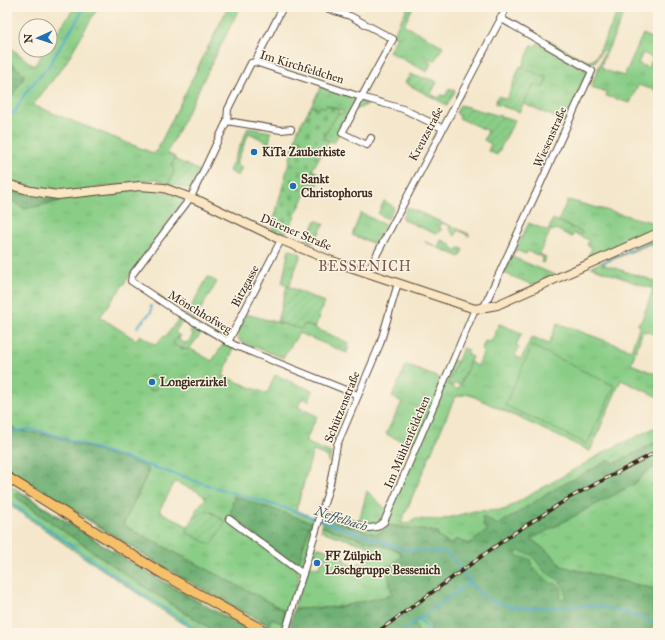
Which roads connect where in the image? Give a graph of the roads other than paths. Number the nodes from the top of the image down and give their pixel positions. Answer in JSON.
{"nodes":[{"id":1,"x":283,"y":7,"type":"edge"},
{"id":2,"x":323,"y":7,"type":"edge"},
{"id":3,"x":507,"y":7,"type":"edge"},
{"id":4,"x":500,"y":18,"type":"junction"},
{"id":5,"x":255,"y":62,"type":"junction"},
{"id":6,"x":361,"y":98,"type":"junction"},
{"id":7,"x":227,"y":121,"type":"junction"},
{"id":8,"x":442,"y":128,"type":"junction"},
{"id":9,"x":291,"y":129,"type":"dead end"},
{"id":10,"x":371,"y":138,"type":"dead end"},
{"id":11,"x":7,"y":184,"type":"edge"},
{"id":12,"x":191,"y":197,"type":"junction"},
{"id":13,"x":658,"y":233,"type":"edge"},
{"id":14,"x":281,"y":240,"type":"junction"},
{"id":15,"x":367,"y":273,"type":"junction"},
{"id":16,"x":398,"y":283,"type":"junction"},
{"id":17,"x":479,"y":309,"type":"junction"},
{"id":18,"x":228,"y":342,"type":"junction"},
{"id":19,"x":358,"y":395,"type":"junction"},
{"id":20,"x":7,"y":477,"type":"edge"},
{"id":21,"x":229,"y":519,"type":"dead end"},
{"id":22,"x":320,"y":519,"type":"junction"},
{"id":23,"x":303,"y":574,"type":"junction"},
{"id":24,"x":268,"y":633,"type":"edge"},
{"id":25,"x":285,"y":633,"type":"edge"}],
"edges":[{"from":1,"to":5,"type":"street"},
{"from":2,"to":6,"type":"street"},
{"from":3,"to":4,"type":"street","name":"Kreuzstraße"},
{"from":4,"to":8,"type":"street","name":"Kreuzstraße"},
{"from":4,"to":17,"type":"street","name":"Wiesenstraße"},
{"from":5,"to":6,"type":"street","name":"Im Kirchfeldchen"},
{"from":5,"to":7,"type":"street","name":"Im Kirchfeldchen"},
{"from":6,"to":8,"type":"street","name":"Im Kirchfeldchen"},
{"from":6,"to":10,"type":"street"},
{"from":7,"to":9,"type":"street"},
{"from":7,"to":12,"type":"street","name":"Im Kirchfeldchen"},
{"from":8,"to":15,"type":"street","name":"Kreuzstraße"},
{"from":11,"to":12,"type":"street","name":"Dürener Straße"},
{"from":12,"to":14,"type":"street","name":"Dürener Straße"},
{"from":12,"to":18,"type":"street","name":"Mönchhofweg"},
{"from":13,"to":17,"type":"street"},
{"from":14,"to":15,"type":"street","name":"Dürener Straße"},
{"from":14,"to":18,"type":"street","name":"Bitzgasse"},
{"from":15,"to":16,"type":"street","name":"Dürener Straße"},
{"from":16,"to":17,"type":"street","name":"Dürener Straße"},
{"from":16,"to":19,"type":"street","name":"Schützenstraße"},
{"from":17,"to":22,"type":"street","name":"Im Mühlenfeldchen"},
{"from":18,"to":19,"type":"street","name":"Mönchhofweg"},
{"from":19,"to":22,"type":"street","name":"Schützenstraße"},
{"from":20,"to":24,"type":"main road"},
{"from":21,"to":23,"type":"street"},
{"from":22,"to":23,"type":"street","name":"Schützenstraße"},
{"from":23,"to":25,"type":"street","name":"Schützenstraße"}]}
